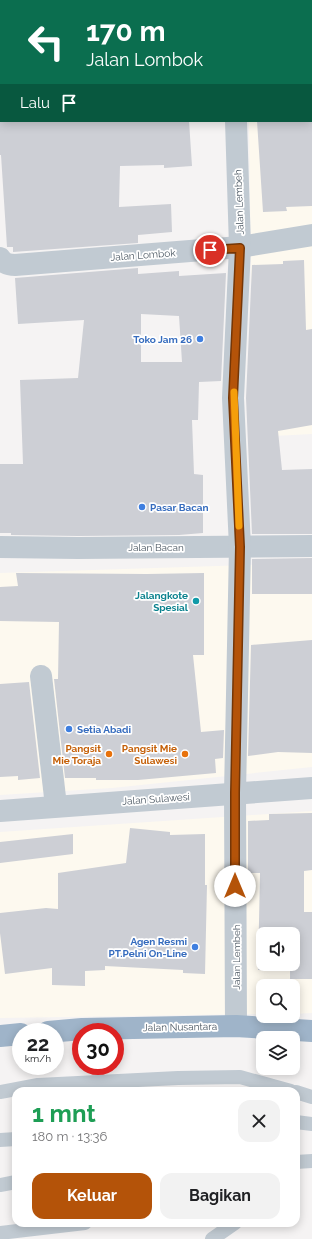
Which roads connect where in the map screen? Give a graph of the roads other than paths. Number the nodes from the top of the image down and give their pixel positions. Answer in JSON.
{"nodes":[{"id":1,"x":236,"y":122,"type":"edge"},
{"id":2,"x":312,"y":235,"type":"edge"},
{"id":3,"x":240,"y":248,"type":"junction"},
{"id":4,"x":0,"y":258,"type":"edge"},
{"id":5,"x":312,"y":546,"type":"edge"},
{"id":6,"x":0,"y":547,"type":"edge"},
{"id":7,"x":240,"y":547,"type":"junction"},
{"id":8,"x":41,"y":676,"type":"dead end"},
{"id":9,"x":312,"y":788,"type":"edge"},
{"id":10,"x":235,"y":793,"type":"junction"},
{"id":11,"x":56,"y":806,"type":"junction"},
{"id":12,"x":0,"y":811,"type":"edge"},
{"id":13,"x":236,"y":1026,"type":"junction"},
{"id":14,"x":64,"y":1031,"type":"edge"},
{"id":15,"x":312,"y":1031,"type":"edge"},
{"id":16,"x":12,"y":1035,"type":"edge"},
{"id":17,"x":0,"y":1036,"type":"edge"},
{"id":18,"x":27,"y":1087,"type":"edge"},
{"id":19,"x":276,"y":1087,"type":"edge"},
{"id":20,"x":12,"y":1090,"type":"edge"},
{"id":21,"x":0,"y":1092,"type":"edge"},
{"id":22,"x":300,"y":1093,"type":"edge"},
{"id":23,"x":312,"y":1097,"type":"edge"},
{"id":24,"x":300,"y":1122,"type":"edge"},
{"id":25,"x":312,"y":1124,"type":"edge"},
{"id":26,"x":12,"y":1139,"type":"edge"},
{"id":27,"x":0,"y":1140,"type":"edge"},
{"id":28,"x":312,"y":1161,"type":"edge"},
{"id":29,"x":300,"y":1162,"type":"edge"},
{"id":30,"x":12,"y":1183,"type":"edge"},
{"id":31,"x":0,"y":1185,"type":"edge"},
{"id":32,"x":51,"y":1227,"type":"edge"},
{"id":33,"x":229,"y":1227,"type":"edge"},
{"id":34,"x":0,"y":1233,"type":"edge"},
{"id":35,"x":212,"y":1239,"type":"edge"}],
"edges":[{"from":1,"to":3,"type":"street","name":"Jalan Lembeh"},
{"from":2,"to":3,"type":"street","name":"Jalan Lombok"},
{"from":3,"to":4,"type":"street","name":"Jalan Lombok"},
{"from":3,"to":7,"type":"street","name":"Jalan Lembeh"},
{"from":5,"to":7,"type":"street","name":"Jalan Bacan"},
{"from":6,"to":7,"type":"street","name":"Jalan Bacan"},
{"from":7,"to":10,"type":"street","name":"Jalan Lembeh"},
{"from":8,"to":11,"type":"street"},
{"from":9,"to":10,"type":"street","name":"Jalan Sulawesi"},
{"from":10,"to":11,"type":"street","name":"Jalan Sulawesi"},
{"from":10,"to":13,"type":"street","name":"Jalan Lembeh"},
{"from":11,"to":12,"type":"street","name":"Jalan Sulawesi"},
{"from":13,"to":14,"type":"highway","name":"Jalan Nusantara"},
{"from":13,"to":15,"type":"highway","name":"Jalan Nusantara"},
{"from":16,"to":17,"type":"highway"},
{"from":18,"to":19,"type":"lane"},
{"from":20,"to":21,"type":"lane"},
{"from":22,"to":23,"type":"lane"},
{"from":24,"to":25,"type":"lane"},
{"from":26,"to":27,"type":"lane"},
{"from":28,"to":29,"type":"lane"},
{"from":30,"to":31,"type":"lane"},
{"from":32,"to":34,"type":"lane"},
{"from":33,"to":35,"type":"lane"}]}
